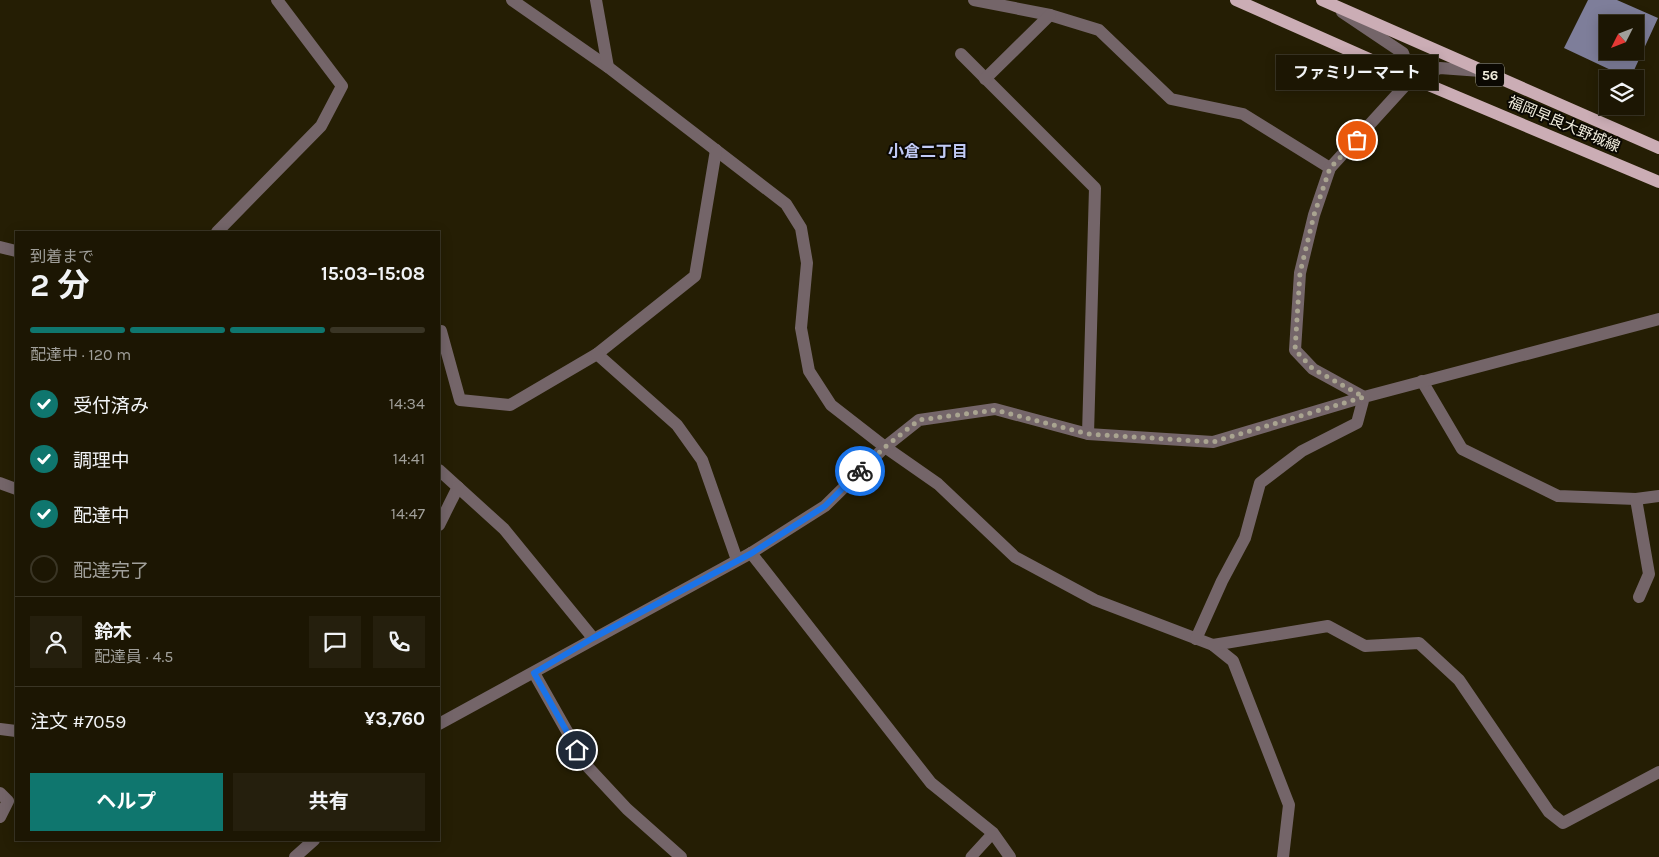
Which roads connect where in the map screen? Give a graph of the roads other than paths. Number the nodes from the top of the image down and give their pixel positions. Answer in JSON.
{"nodes":[{"id":1,"x":277,"y":0,"type":"edge"},
{"id":2,"x":512,"y":0,"type":"edge"},
{"id":3,"x":596,"y":0,"type":"edge"},
{"id":4,"x":974,"y":0,"type":"edge"},
{"id":5,"x":1236,"y":0,"type":"edge"},
{"id":6,"x":1245,"y":0,"type":"edge"},
{"id":7,"x":1325,"y":1,"type":"edge"},
{"id":8,"x":1259,"y":10,"type":"junction"},
{"id":9,"x":1050,"y":15,"type":"junction"},
{"id":10,"x":961,"y":54,"type":"dead end"},
{"id":11,"x":608,"y":67,"type":"junction"},
{"id":12,"x":1480,"y":70,"type":"junction"},
{"id":13,"x":1412,"y":78,"type":"junction"},
{"id":14,"x":985,"y":79,"type":"junction"},
{"id":15,"x":1659,"y":148,"type":"edge"},
{"id":16,"x":716,"y":150,"type":"junction"},
{"id":17,"x":1330,"y":168,"type":"junction"},
{"id":18,"x":1659,"y":182,"type":"edge"},
{"id":19,"x":218,"y":231,"type":"edge"},
{"id":20,"x":0,"y":247,"type":"edge"},
{"id":21,"x":15,"y":251,"type":"edge"},
{"id":22,"x":1659,"y":319,"type":"edge"},
{"id":23,"x":440,"y":331,"type":"edge"},
{"id":24,"x":597,"y":354,"type":"junction"},
{"id":25,"x":1422,"y":380,"type":"junction"},
{"id":26,"x":1364,"y":397,"type":"junction"},
{"id":27,"x":1088,"y":434,"type":"junction"},
{"id":28,"x":885,"y":447,"type":"junction"},
{"id":29,"x":440,"y":471,"type":"edge"},
{"id":30,"x":0,"y":483,"type":"edge"},
{"id":31,"x":458,"y":487,"type":"junction"},
{"id":32,"x":15,"y":489,"type":"edge"},
{"id":33,"x":1659,"y":496,"type":"edge"},
{"id":34,"x":1636,"y":499,"type":"junction"},
{"id":35,"x":440,"y":523,"type":"edge"},
{"id":36,"x":752,"y":553,"type":"junction"},
{"id":37,"x":737,"y":560,"type":"junction"},
{"id":38,"x":1639,"y":597,"type":"dead end"},
{"id":39,"x":593,"y":638,"type":"junction"},
{"id":40,"x":1196,"y":639,"type":"junction"},
{"id":41,"x":1213,"y":645,"type":"junction"},
{"id":42,"x":534,"y":673,"type":"junction"},
{"id":43,"x":440,"y":723,"type":"edge"},
{"id":44,"x":0,"y":729,"type":"edge"},
{"id":45,"x":15,"y":731,"type":"edge"},
{"id":46,"x":1659,"y":772,"type":"edge"},
{"id":47,"x":0,"y":793,"type":"edge"},
{"id":48,"x":0,"y":817,"type":"edge"},
{"id":49,"x":993,"y":833,"type":"junction"},
{"id":50,"x":313,"y":841,"type":"edge"},
{"id":51,"x":295,"y":857,"type":"edge"},
{"id":52,"x":681,"y":857,"type":"edge"},
{"id":53,"x":971,"y":857,"type":"edge"},
{"id":54,"x":1010,"y":857,"type":"edge"},
{"id":55,"x":1283,"y":857,"type":"edge"}],
"edges":[{"from":1,"to":19,"type":"street"},
{"from":2,"to":11,"type":"street"},
{"from":3,"to":11,"type":"street"},
{"from":4,"to":9,"type":"street"},
{"from":5,"to":8,"type":"main road","name":"福岡早良大野城線","number":"56"},
{"from":6,"to":8,"type":"street"},
{"from":7,"to":12,"type":"main road","name":"福岡早良大野城線","number":"56"},
{"from":7,"to":13,"type":"street"},
{"from":8,"to":13,"type":"main road","name":"福岡早良大野城線","number":"56"},
{"from":9,"to":14,"type":"street"},
{"from":9,"to":17,"type":"street"},
{"from":10,"to":14,"type":"street"},
{"from":11,"to":16,"type":"street"},
{"from":12,"to":13,"type":"street"},
{"from":12,"to":15,"type":"main road","name":"福岡早良大野城線","number":"56"},
{"from":13,"to":17,"type":"street"},
{"from":13,"to":18,"type":"main road","name":"福岡早良大野城線","number":"56"},
{"from":14,"to":27,"type":"street"},
{"from":16,"to":24,"type":"street"},
{"from":16,"to":28,"type":"street"},
{"from":17,"to":26,"type":"street"},
{"from":20,"to":21,"type":"street"},
{"from":22,"to":25,"type":"street"},
{"from":23,"to":24,"type":"street"},
{"from":24,"to":37,"type":"street"},
{"from":25,"to":26,"type":"street"},
{"from":25,"to":34,"type":"street"},
{"from":26,"to":27,"type":"street"},
{"from":26,"to":40,"type":"street"},
{"from":27,"to":28,"type":"street"},
{"from":28,"to":36,"type":"street"},
{"from":28,"to":40,"type":"street"},
{"from":29,"to":31,"type":"street"},
{"from":30,"to":32,"type":"street"},
{"from":31,"to":35,"type":"street"},
{"from":31,"to":39,"type":"street"},
{"from":33,"to":34,"type":"street"},
{"from":34,"to":38,"type":"street"},
{"from":36,"to":37,"type":"street"},
{"from":36,"to":49,"type":"street"},
{"from":37,"to":39,"type":"street"},
{"from":39,"to":42,"type":"street"},
{"from":40,"to":41,"type":"street"},
{"from":41,"to":46,"type":"street"},
{"from":41,"to":55,"type":"street"},
{"from":42,"to":43,"type":"street"},
{"from":42,"to":52,"type":"street"},
{"from":44,"to":45,"type":"street"},
{"from":47,"to":48,"type":"street"},
{"from":49,"to":53,"type":"lane"},
{"from":49,"to":54,"type":"street"},
{"from":50,"to":51,"type":"street"}]}
